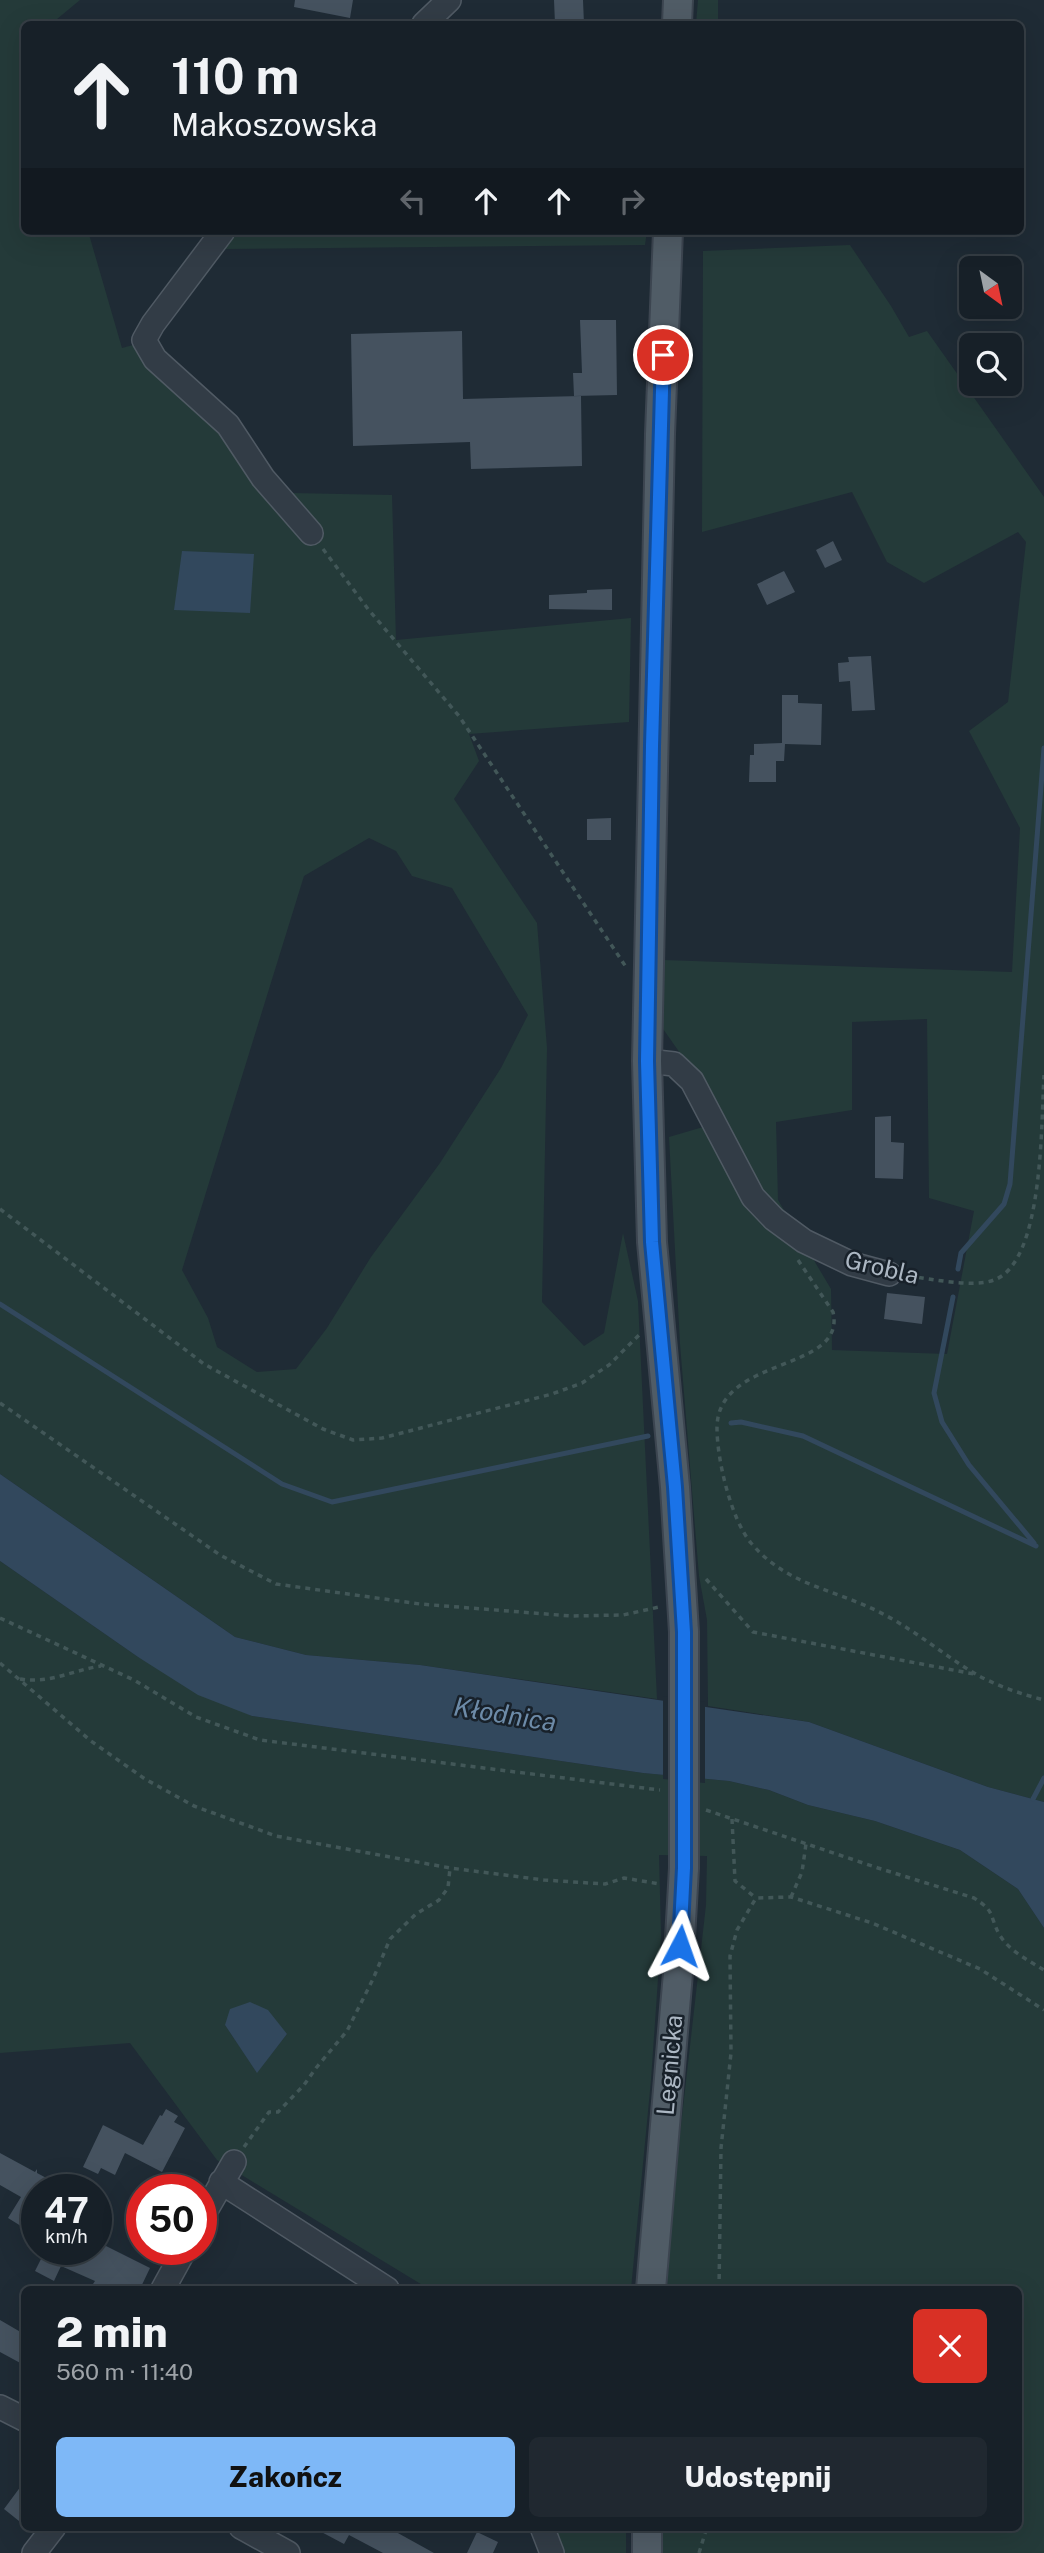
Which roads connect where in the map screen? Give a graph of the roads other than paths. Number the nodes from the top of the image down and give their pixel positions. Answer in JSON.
{"nodes":[{"id":1,"x":449,"y":0,"type":"edge"},
{"id":2,"x":678,"y":0,"type":"edge"},
{"id":3,"x":427,"y":21,"type":"edge"},
{"id":4,"x":677,"y":21,"type":"edge"},
{"id":5,"x":220,"y":235,"type":"edge"},
{"id":6,"x":668,"y":235,"type":"edge"},
{"id":7,"x":311,"y":533,"type":"road end"},
{"id":8,"x":647,"y":1061,"type":"junction"},
{"id":9,"x":889,"y":1274,"type":"road end"},
{"id":10,"x":234,"y":2162,"type":"road end"},
{"id":11,"x":221,"y":2182,"type":"junction"},
{"id":12,"x":217,"y":2189,"type":"edge"},
{"id":13,"x":176,"y":2265,"type":"edge"},
{"id":14,"x":165,"y":2286,"type":"edge"},
{"id":15,"x":382,"y":2286,"type":"edge"},
{"id":16,"x":651,"y":2286,"type":"edge"},
{"id":17,"x":0,"y":2407,"type":"edge"},
{"id":18,"x":21,"y":2418,"type":"edge"},
{"id":19,"x":51,"y":2531,"type":"edge"},
{"id":20,"x":544,"y":2531,"type":"edge"},
{"id":21,"x":647,"y":2531,"type":"edge"},
{"id":22,"x":248,"y":2539,"type":"edge"},
{"id":23,"x":34,"y":2553,"type":"edge"},
{"id":24,"x":289,"y":2553,"type":"edge"},
{"id":25,"x":552,"y":2553,"type":"edge"},
{"id":26,"x":647,"y":2553,"type":"edge"}],
"edges":[{"from":1,"to":3,"type":"street"},
{"from":2,"to":4,"type":"main road"},
{"from":5,"to":7,"type":"street"},
{"from":6,"to":8,"type":"main road","name":"Legnicka"},
{"from":8,"to":9,"type":"street","name":"Grobla"},
{"from":8,"to":16,"type":"main road","name":"Legnicka","bridge":true},
{"from":10,"to":11,"type":"street"},
{"from":11,"to":12,"type":"street"},
{"from":11,"to":15,"type":"street"},
{"from":13,"to":14,"type":"street"},
{"from":17,"to":18,"type":"street"},
{"from":19,"to":23,"type":"street"},
{"from":20,"to":25,"type":"street"},
{"from":21,"to":26,"type":"main road"},
{"from":22,"to":24,"type":"street"}]}
